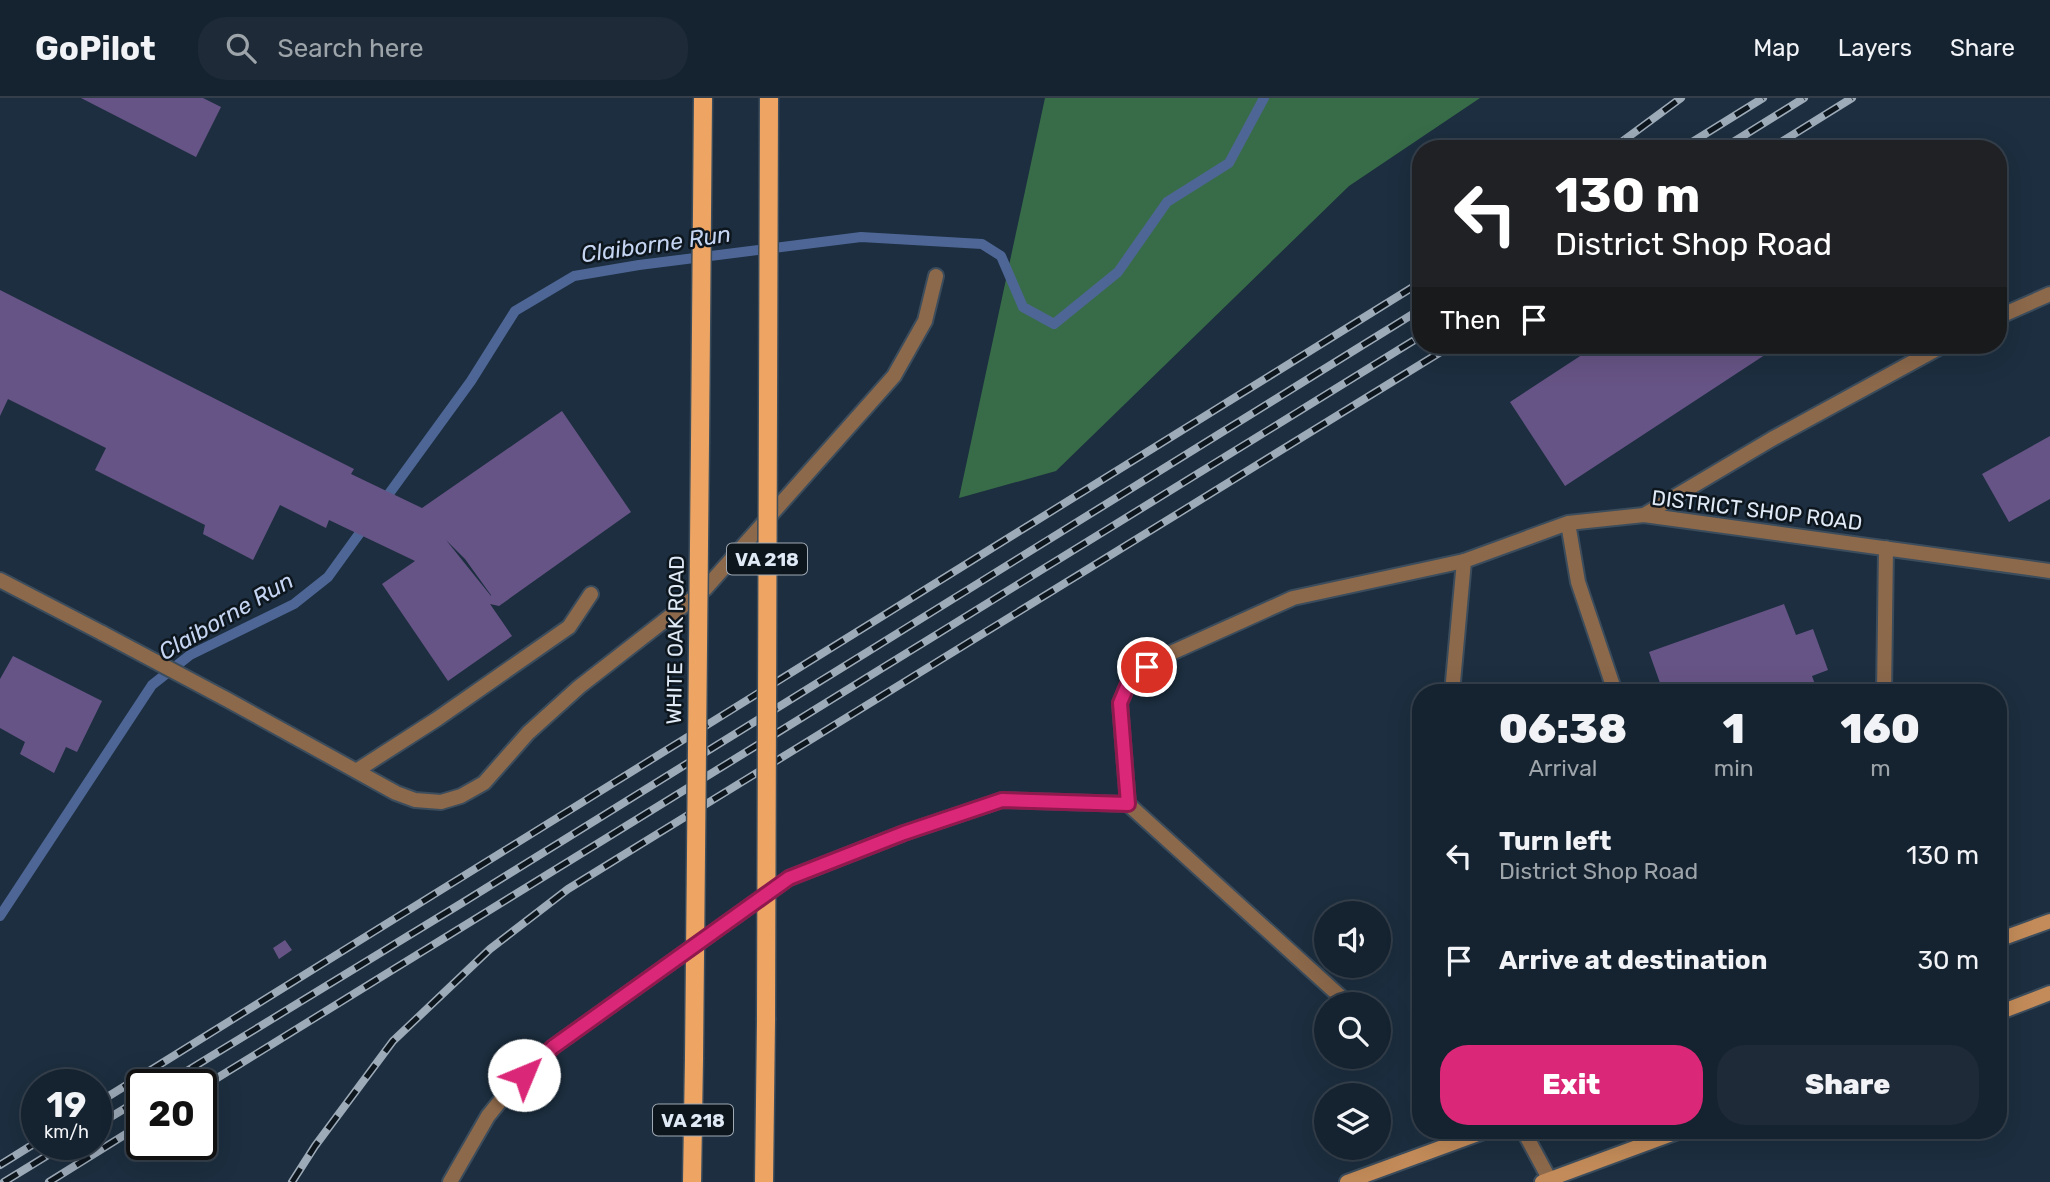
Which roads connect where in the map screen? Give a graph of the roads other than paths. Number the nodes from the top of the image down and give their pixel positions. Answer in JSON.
{"nodes":[{"id":1,"x":703,"y":98,"type":"edge"},
{"id":2,"x":769,"y":98,"type":"edge"},
{"id":3,"x":936,"y":276,"type":"dead end"},
{"id":4,"x":2050,"y":294,"type":"edge"},
{"id":5,"x":2007,"y":313,"type":"edge"},
{"id":6,"x":1928,"y":354,"type":"edge"},
{"id":7,"x":1644,"y":515,"type":"junction"},
{"id":8,"x":1568,"y":523,"type":"junction"},
{"id":9,"x":1886,"y":548,"type":"junction"},
{"id":10,"x":1464,"y":561,"type":"junction"},
{"id":11,"x":2050,"y":571,"type":"edge"},
{"id":12,"x":0,"y":580,"type":"edge"},
{"id":13,"x":591,"y":594,"type":"dead end"},
{"id":14,"x":1612,"y":683,"type":"dead end"},
{"id":15,"x":1453,"y":684,"type":"edge"},
{"id":16,"x":1884,"y":684,"type":"edge"},
{"id":17,"x":356,"y":771,"type":"junction"},
{"id":18,"x":1128,"y":804,"type":"junction"},
{"id":19,"x":2050,"y":921,"type":"edge"},
{"id":20,"x":2007,"y":937,"type":"edge"},
{"id":21,"x":1335,"y":992,"type":"edge"},
{"id":22,"x":2050,"y":993,"type":"edge"},
{"id":23,"x":2007,"y":1010,"type":"edge"},
{"id":24,"x":1464,"y":1139,"type":"edge"},
{"id":25,"x":1527,"y":1139,"type":"edge"},
{"id":26,"x":1659,"y":1139,"type":"edge"},
{"id":27,"x":765,"y":1156,"type":"junction"},
{"id":28,"x":1547,"y":1181,"type":"edge"},
{"id":29,"x":450,"y":1182,"type":"edge"},
{"id":30,"x":692,"y":1182,"type":"edge"},
{"id":31,"x":764,"y":1182,"type":"edge"},
{"id":32,"x":776,"y":1182,"type":"edge"},
{"id":33,"x":1347,"y":1182,"type":"edge"}],
"edges":[{"from":1,"to":30,"type":"main road","name":"WHITE OAK ROAD","number":"VA 218","bridge":true},
{"from":2,"to":27,"type":"main road","number":"VA 218","bridge":true},
{"from":3,"to":17,"type":"street"},
{"from":4,"to":5,"type":"street"},
{"from":6,"to":7,"type":"street"},
{"from":7,"to":8,"type":"street","name":"DISTRICT SHOP ROAD"},
{"from":7,"to":9,"type":"street","name":"DISTRICT SHOP ROAD"},
{"from":8,"to":10,"type":"street","name":"DISTRICT SHOP ROAD"},
{"from":8,"to":14,"type":"street"},
{"from":9,"to":11,"type":"street","name":"DISTRICT SHOP ROAD"},
{"from":9,"to":16,"type":"street"},
{"from":10,"to":15,"type":"street"},
{"from":10,"to":18,"type":"street","name":"DISTRICT SHOP ROAD"},
{"from":12,"to":17,"type":"street"},
{"from":13,"to":17,"type":"street"},
{"from":18,"to":21,"type":"street"},
{"from":18,"to":29,"type":"street"},
{"from":19,"to":20,"type":"main road"},
{"from":22,"to":23,"type":"main road"},
{"from":24,"to":33,"type":"main road"},
{"from":25,"to":28,"type":"street"},
{"from":26,"to":28,"type":"main road"},
{"from":27,"to":31,"type":"main road","number":"VA 218"},
{"from":27,"to":32,"type":"main road"}]}
